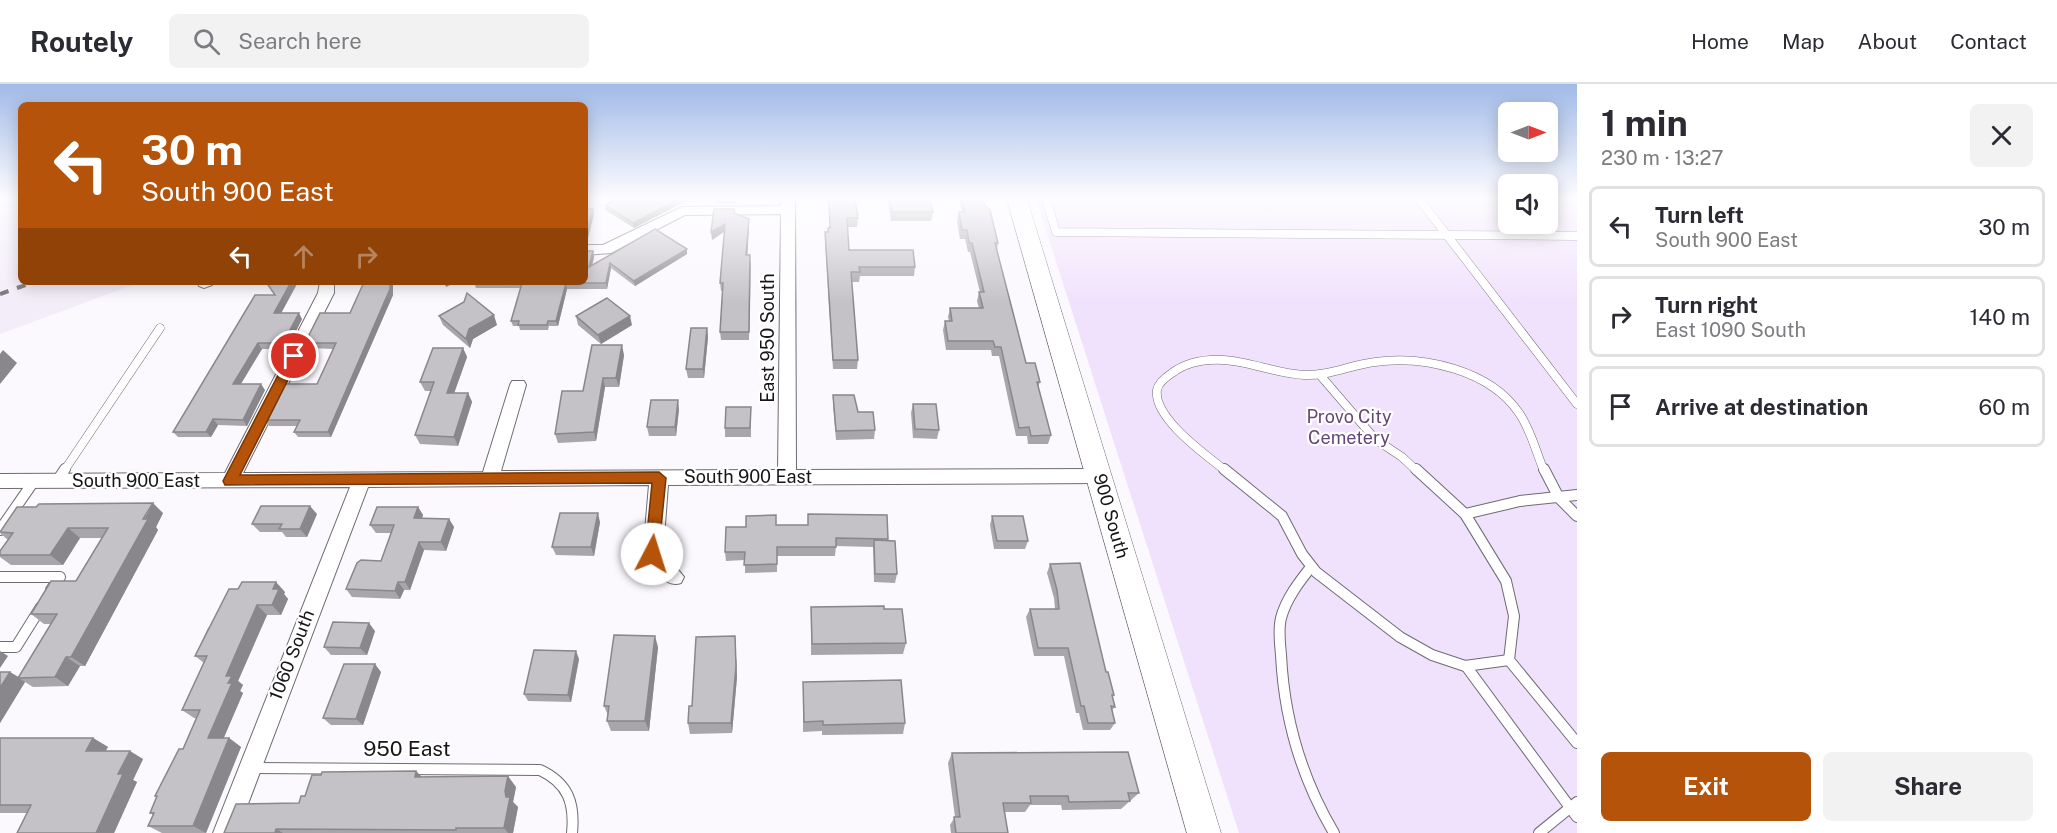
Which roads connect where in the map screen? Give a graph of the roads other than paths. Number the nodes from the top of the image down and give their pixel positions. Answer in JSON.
{"nodes":[{"id":1,"x":637,"y":234,"type":"edge"},
{"id":2,"x":788,"y":234,"type":"edge"},
{"id":3,"x":1027,"y":234,"type":"edge"},
{"id":4,"x":1311,"y":234,"type":"edge"},
{"id":5,"x":1447,"y":235,"type":"junction"},
{"id":6,"x":1577,"y":236,"type":"edge"},
{"id":7,"x":588,"y":250,"type":"edge"},
{"id":8,"x":327,"y":285,"type":"edge"},
{"id":9,"x":160,"y":328,"type":"dead end"},
{"id":10,"x":1320,"y":375,"type":"junction"},
{"id":11,"x":518,"y":385,"type":"dead end"},
{"id":12,"x":1577,"y":404,"type":"edge"},
{"id":13,"x":1099,"y":476,"type":"junction"},
{"id":14,"x":787,"y":477,"type":"junction"},
{"id":15,"x":490,"y":478,"type":"junction"},
{"id":16,"x":659,"y":478,"type":"junction"},
{"id":17,"x":362,"y":479,"type":"junction"},
{"id":18,"x":0,"y":481,"type":"edge"},
{"id":19,"x":34,"y":481,"type":"junction"},
{"id":20,"x":57,"y":481,"type":"junction"},
{"id":21,"x":230,"y":481,"type":"junction"},
{"id":22,"x":1557,"y":495,"type":"junction"},
{"id":23,"x":1577,"y":495,"type":"edge"},
{"id":24,"x":1465,"y":514,"type":"junction"},
{"id":25,"x":1577,"y":516,"type":"edge"},
{"id":26,"x":0,"y":530,"type":"edge"},
{"id":27,"x":1311,"y":567,"type":"junction"},
{"id":28,"x":0,"y":577,"type":"edge"},
{"id":29,"x":674,"y":578,"type":"dead end"},
{"id":30,"x":0,"y":647,"type":"edge"},
{"id":31,"x":1509,"y":660,"type":"junction"},
{"id":32,"x":1466,"y":666,"type":"junction"},
{"id":33,"x":1577,"y":743,"type":"edge"},
{"id":34,"x":250,"y":768,"type":"junction"},
{"id":35,"x":1575,"y":810,"type":"edge"},
{"id":36,"x":225,"y":833,"type":"edge"},
{"id":37,"x":572,"y":833,"type":"edge"},
{"id":38,"x":1204,"y":833,"type":"edge"},
{"id":39,"x":1334,"y":833,"type":"edge"},
{"id":40,"x":1539,"y":833,"type":"edge"}],
"edges":[{"from":1,"to":7,"type":"street"},
{"from":2,"to":14,"type":"street","name":"East 950 South"},
{"from":3,"to":13,"type":"street","name":"900 South"},
{"from":4,"to":5,"type":"lane"},
{"from":5,"to":6,"type":"lane"},
{"from":5,"to":12,"type":"lane"},
{"from":8,"to":21,"type":"street"},
{"from":9,"to":20,"type":"lane"},
{"from":10,"to":22,"type":"lane"},
{"from":10,"to":24,"type":"lane"},
{"from":10,"to":27,"type":"lane"},
{"from":11,"to":15,"type":"street"},
{"from":13,"to":14,"type":"street","name":"South 900 East"},
{"from":13,"to":38,"type":"street","name":"900 South"},
{"from":14,"to":16,"type":"street","name":"South 900 East"},
{"from":15,"to":16,"type":"street","name":"South 900 East"},
{"from":15,"to":17,"type":"street","name":"South 900 East"},
{"from":16,"to":29,"type":"street"},
{"from":17,"to":21,"type":"street","name":"South 900 East"},
{"from":17,"to":34,"type":"street","name":"1060 South"},
{"from":18,"to":19,"type":"street","name":"South 900 East"},
{"from":19,"to":20,"type":"street","name":"South 900 East"},
{"from":19,"to":26,"type":"lane"},
{"from":20,"to":21,"type":"street","name":"South 900 East"},
{"from":22,"to":23,"type":"lane"},
{"from":22,"to":24,"type":"lane"},
{"from":22,"to":25,"type":"lane"},
{"from":24,"to":31,"type":"lane"},
{"from":27,"to":32,"type":"lane"},
{"from":27,"to":39,"type":"lane"},
{"from":28,"to":30,"type":"lane"},
{"from":31,"to":32,"type":"lane"},
{"from":31,"to":33,"type":"lane"},
{"from":32,"to":35,"type":"lane"},
{"from":34,"to":36,"type":"street","name":"1060 South"},
{"from":34,"to":37,"type":"lane","name":"950 East"},
{"from":35,"to":40,"type":"lane"}]}
